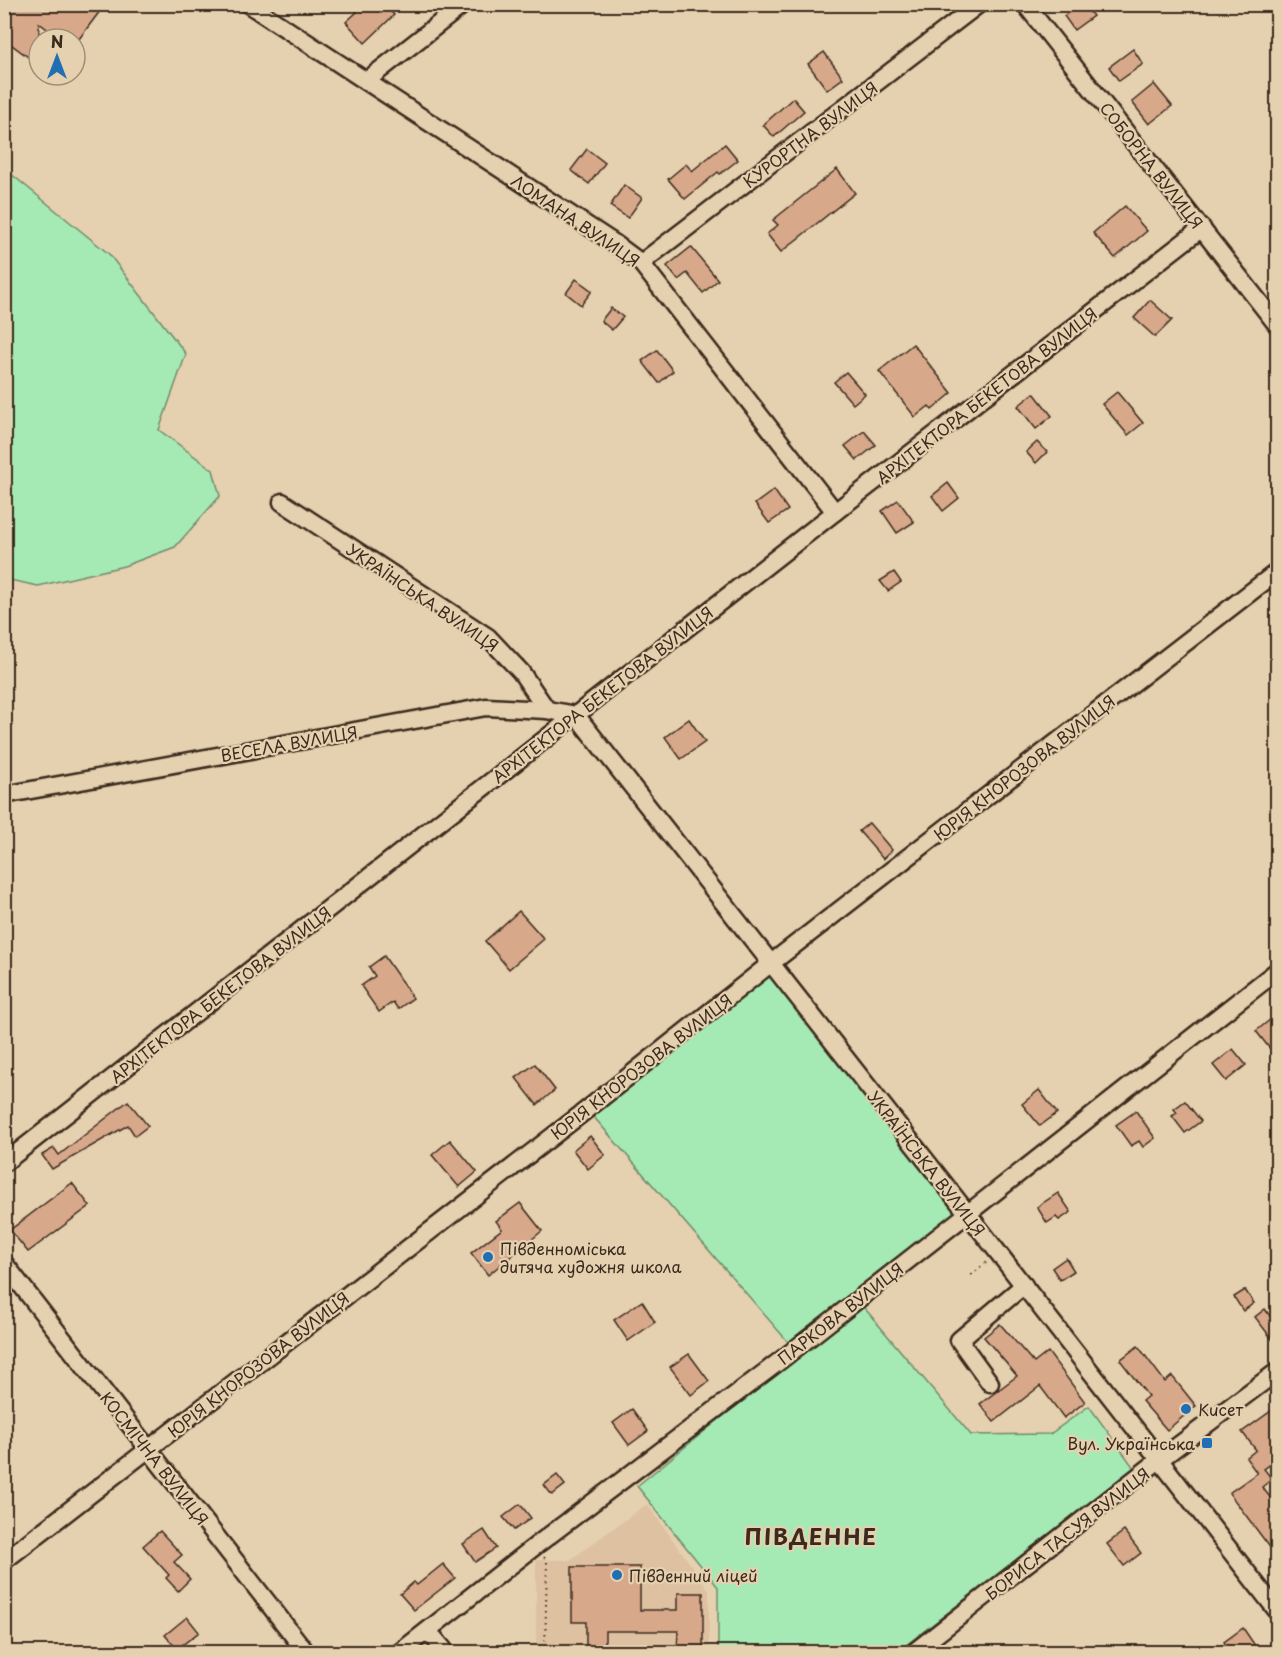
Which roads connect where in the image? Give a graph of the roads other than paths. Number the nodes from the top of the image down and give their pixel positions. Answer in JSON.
{"nodes":[{"id":1,"x":248,"y":4,"type":"edge"},
{"id":2,"x":464,"y":4,"type":"edge"},
{"id":3,"x":979,"y":4,"type":"edge"},
{"id":4,"x":1025,"y":4,"type":"edge"},
{"id":5,"x":366,"y":81,"type":"junction"},
{"id":6,"x":1202,"y":228,"type":"junction"},
{"id":7,"x":641,"y":263,"type":"junction"},
{"id":8,"x":1278,"y":326,"type":"edge"},
{"id":9,"x":282,"y":502,"type":"dead end"},
{"id":10,"x":835,"y":512,"type":"junction"},
{"id":11,"x":1278,"y":571,"type":"edge"},
{"id":12,"x":547,"y":710,"type":"junction"},
{"id":13,"x":576,"y":715,"type":"junction"},
{"id":14,"x":4,"y":795,"type":"edge"},
{"id":15,"x":770,"y":964,"type":"junction"},
{"id":16,"x":1278,"y":970,"type":"edge"},
{"id":17,"x":4,"y":1163,"type":"edge"},
{"id":18,"x":968,"y":1214,"type":"junction"},
{"id":19,"x":4,"y":1263,"type":"edge"},
{"id":20,"x":1024,"y":1286,"type":"junction"},
{"id":21,"x":1278,"y":1371,"type":"edge"},
{"id":22,"x":990,"y":1383,"type":"dead end"},
{"id":23,"x":148,"y":1449,"type":"junction"},
{"id":24,"x":1159,"y":1460,"type":"junction"},
{"id":25,"x":4,"y":1561,"type":"edge"},
{"id":26,"x":1278,"y":1612,"type":"edge"},
{"id":27,"x":428,"y":1631,"type":"junction"},
{"id":28,"x":306,"y":1653,"type":"edge"},
{"id":29,"x":400,"y":1653,"type":"edge"},
{"id":30,"x":446,"y":1653,"type":"edge"},
{"id":31,"x":914,"y":1653,"type":"edge"}],
"edges":[{"from":1,"to":5,"type":"street","name":"ЛОМАНА ВУЛИЦЯ"},
{"from":2,"to":5,"type":"street"},
{"from":3,"to":7,"type":"street","name":"КУРОРТНА ВУЛИЦЯ"},
{"from":4,"to":6,"type":"street","name":"СОБОРНА ВУЛИЦЯ"},
{"from":5,"to":7,"type":"street","name":"ЛОМАНА ВУЛИЦЯ"},
{"from":6,"to":8,"type":"street","name":"СОБОРНА ВУЛИЦЯ"},
{"from":6,"to":10,"type":"street","name":"АРХІТЕКТОРА БЕКЕТОВА ВУЛИЦЯ"},
{"from":7,"to":10,"type":"street","name":"ЛОМАНА ВУЛИЦЯ"},
{"from":9,"to":12,"type":"street","name":"УКРАЇНСЬКА ВУЛИЦЯ"},
{"from":10,"to":13,"type":"street","name":"АРХІТЕКТОРА БЕКЕТОВА ВУЛИЦЯ"},
{"from":11,"to":15,"type":"street","name":"ЮРІЯ КНОРОЗОВА ВУЛИЦЯ"},
{"from":12,"to":13,"type":"street","name":"ВЕСЕЛА ВУЛИЦЯ"},
{"from":12,"to":14,"type":"street","name":"ВЕСЕЛА ВУЛИЦЯ"},
{"from":13,"to":15,"type":"street","name":"УКРАЇНСЬКА ВУЛИЦЯ"},
{"from":13,"to":17,"type":"street","name":"АРХІТЕКТОРА БЕКЕТОВА ВУЛИЦЯ"},
{"from":15,"to":18,"type":"street","name":"УКРАЇНСЬКА ВУЛИЦЯ"},
{"from":15,"to":23,"type":"street","name":"ЮРІЯ КНОРОЗОВА ВУЛИЦЯ"},
{"from":16,"to":18,"type":"street","name":"ПАРКОВА ВУЛИЦЯ"},
{"from":18,"to":20,"type":"street","name":"УКРАЇНСЬКА ВУЛИЦЯ"},
{"from":18,"to":27,"type":"street","name":"ПАРКОВА ВУЛИЦЯ"},
{"from":19,"to":23,"type":"street","name":"КОСМІЧНА ВУЛИЦЯ"},
{"from":20,"to":22,"type":"street"},
{"from":20,"to":24,"type":"street","name":"УКРАЇНСЬКА ВУЛИЦЯ"},
{"from":21,"to":24,"type":"street","name":"БОРИСА ТАСУЯ ВУЛИЦЯ"},
{"from":23,"to":25,"type":"street","name":"ЮРІЯ КНОРОЗОВА ВУЛИЦЯ"},
{"from":23,"to":28,"type":"street","name":"КОСМІЧНА ВУЛИЦЯ"},
{"from":24,"to":26,"type":"street","name":"УКРАЇНСЬКА ВУЛИЦЯ"},
{"from":24,"to":31,"type":"street","name":"БОРИСА ТАСУЯ ВУЛИЦЯ"},
{"from":27,"to":29,"type":"street","name":"ПАРКОВА ВУЛИЦЯ"},
{"from":27,"to":30,"type":"street"}]}
